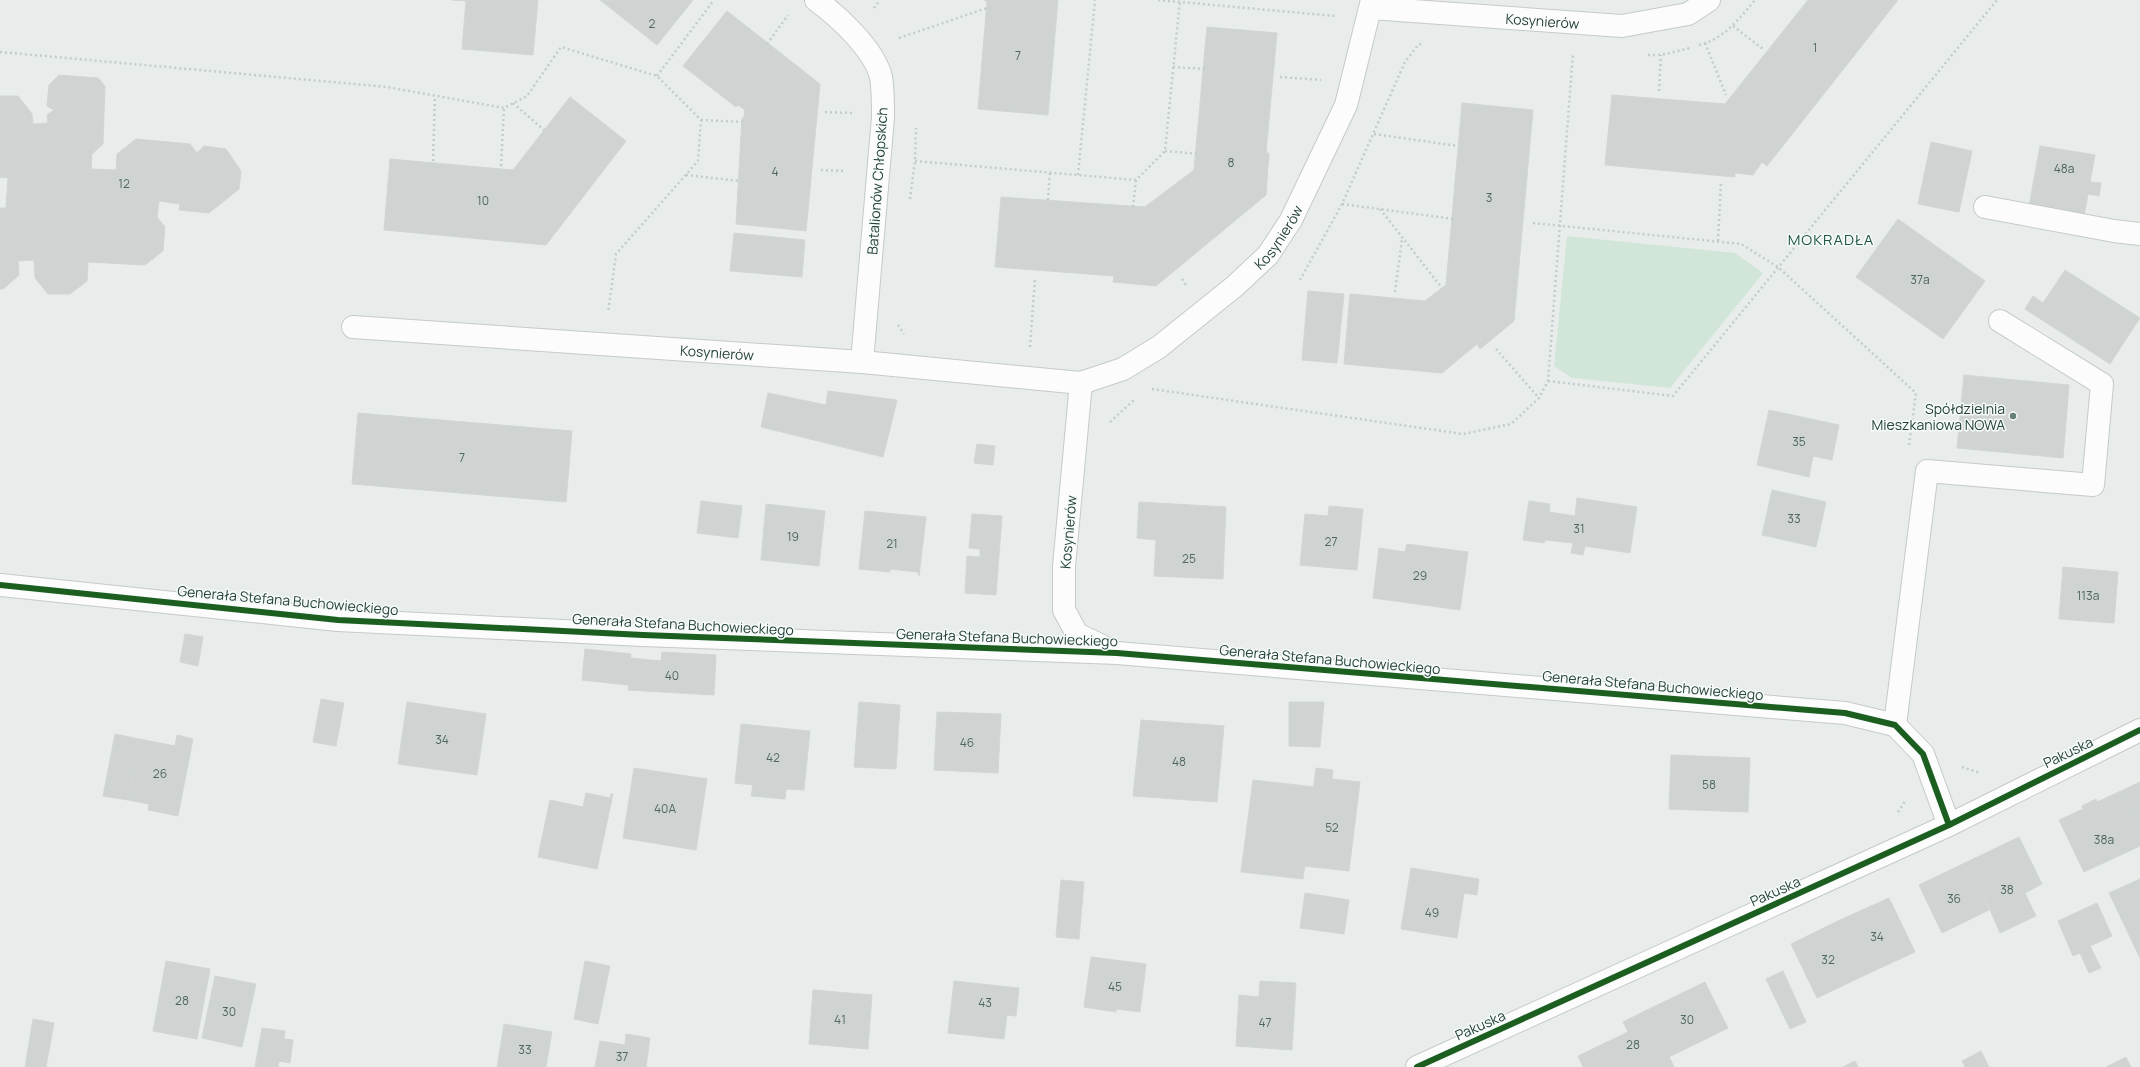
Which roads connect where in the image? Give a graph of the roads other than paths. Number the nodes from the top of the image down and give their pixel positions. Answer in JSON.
{"nodes":[{"id":1,"x":816,"y":0,"type":"edge"},
{"id":2,"x":1709,"y":0,"type":"edge"},
{"id":3,"x":1372,"y":4,"type":"edge"},
{"id":4,"x":1985,"y":207,"type":"dead end"},
{"id":5,"x":2140,"y":234,"type":"edge"},
{"id":6,"x":2000,"y":322,"type":"dead end"},
{"id":7,"x":353,"y":327,"type":"dead end"},
{"id":8,"x":862,"y":362,"type":"junction"},
{"id":9,"x":1081,"y":383,"type":"junction"},
{"id":10,"x":0,"y":585,"type":"edge"},
{"id":11,"x":1116,"y":653,"type":"junction"},
{"id":12,"x":1895,"y":725,"type":"junction"},
{"id":13,"x":2140,"y":730,"type":"edge"},
{"id":14,"x":1949,"y":824,"type":"junction"},
{"id":15,"x":1417,"y":1067,"type":"edge"}],
"edges":[{"from":1,"to":8,"type":"street","name":"Batalionów Chłopskich"},
{"from":2,"to":3,"type":"street","name":"Kosynierów"},
{"from":3,"to":9,"type":"street","name":"Kosynierów"},
{"from":4,"to":5,"type":"street"},
{"from":6,"to":12,"type":"street"},
{"from":7,"to":8,"type":"street","name":"Kosynierów"},
{"from":8,"to":9,"type":"street","name":"Kosynierów"},
{"from":9,"to":11,"type":"street","name":"Kosynierów"},
{"from":10,"to":11,"type":"street","name":"Generała Stefana Buchowieckiego"},
{"from":11,"to":12,"type":"street","name":"Generała Stefana Buchowieckiego"},
{"from":12,"to":14,"type":"street"},
{"from":13,"to":14,"type":"street","name":"Pakuska"},
{"from":14,"to":15,"type":"street","name":"Pakuska"}]}
